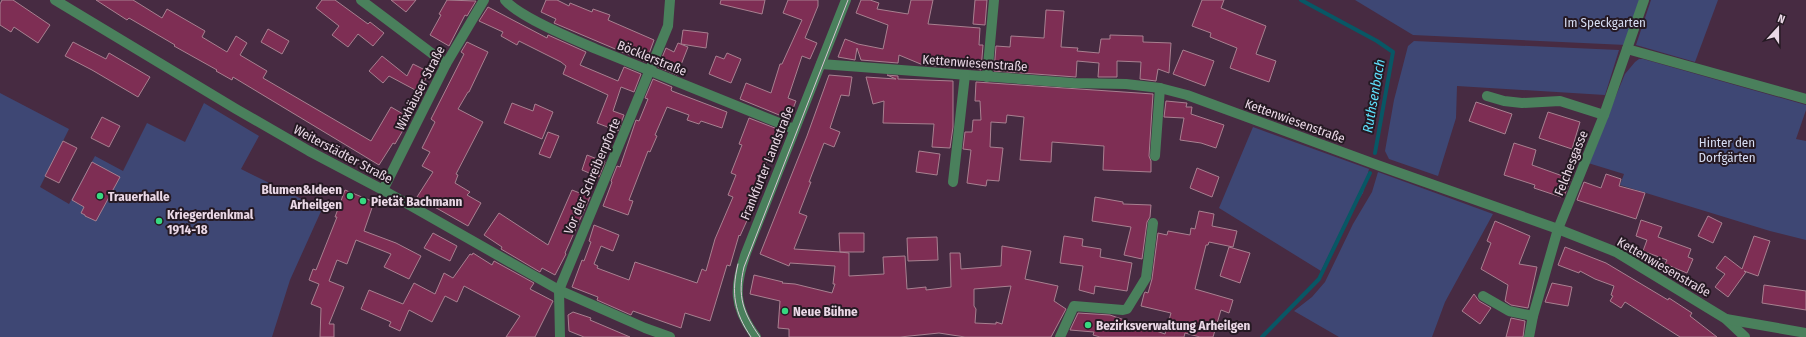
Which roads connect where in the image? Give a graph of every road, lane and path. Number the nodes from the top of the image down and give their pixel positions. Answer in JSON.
{"nodes":[{"id":1,"x":55,"y":0,"type":"edge"},
{"id":2,"x":361,"y":0,"type":"edge"},
{"id":3,"x":484,"y":0,"type":"edge"},
{"id":4,"x":505,"y":0,"type":"edge"},
{"id":5,"x":670,"y":0,"type":"edge"},
{"id":6,"x":846,"y":0,"type":"edge"},
{"id":7,"x":994,"y":0,"type":"edge"},
{"id":8,"x":1644,"y":0,"type":"edge"},
{"id":9,"x":1627,"y":49,"type":"junction"},
{"id":10,"x":446,"y":64,"type":"junction"},
{"id":11,"x":821,"y":64,"type":"junction"},
{"id":12,"x":649,"y":71,"type":"junction"},
{"id":13,"x":965,"y":75,"type":"junction"},
{"id":14,"x":987,"y":77,"type":"junction"},
{"id":15,"x":1160,"y":88,"type":"junction"},
{"id":16,"x":1487,"y":96,"type":"dead end"},
{"id":17,"x":1806,"y":100,"type":"edge"},
{"id":18,"x":1604,"y":115,"type":"junction"},
{"id":19,"x":794,"y":129,"type":"junction"},
{"id":20,"x":1155,"y":156,"type":"dead end"},
{"id":21,"x":953,"y":182,"type":"dead end"},
{"id":22,"x":383,"y":190,"type":"junction"},
{"id":23,"x":1153,"y":223,"type":"dead end"},
{"id":24,"x":1558,"y":229,"type":"junction"},
{"id":25,"x":558,"y":290,"type":"junction"},
{"id":26,"x":1483,"y":296,"type":"dead end"},
{"id":27,"x":1533,"y":316,"type":"junction"},
{"id":28,"x":1726,"y":319,"type":"junction"},
{"id":29,"x":1806,"y":333,"type":"edge"},
{"id":30,"x":560,"y":337,"type":"edge"},
{"id":31,"x":670,"y":337,"type":"edge"},
{"id":32,"x":756,"y":337,"type":"edge"},
{"id":33,"x":1060,"y":337,"type":"edge"},
{"id":34,"x":1529,"y":337,"type":"edge"},
{"id":35,"x":1746,"y":337,"type":"edge"}],
"edges":[{"from":1,"to":22,"type":"street","name":"Weiterstädter Straße"},
{"from":2,"to":10,"type":"street"},
{"from":3,"to":10,"type":"street","name":"Wixhäuser Straße"},
{"from":4,"to":12,"type":"street","name":"Böcklerstraße"},
{"from":5,"to":12,"type":"street","name":"Vor der Schreiberpforte"},
{"from":6,"to":11,"type":"street","name":"Frankfurter Landstraße"},
{"from":7,"to":14,"type":"street"},
{"from":8,"to":9,"type":"street","name":"Felchesgasse"},
{"from":9,"to":17,"type":"street"},
{"from":9,"to":18,"type":"street","name":"Felchesgasse"},
{"from":10,"to":22,"type":"street","name":"Wixhäuser Straße"},
{"from":11,"to":13,"type":"street","name":"Kettenwiesenstraße"},
{"from":11,"to":19,"type":"street","name":"Frankfurter Landstraße"},
{"from":12,"to":19,"type":"street","name":"Böcklerstraße"},
{"from":12,"to":25,"type":"street","name":"Vor der Schreiberpforte"},
{"from":13,"to":14,"type":"street","name":"Kettenwiesenstraße"},
{"from":13,"to":21,"type":"street"},
{"from":14,"to":15,"type":"street","name":"Kettenwiesenstraße"},
{"from":15,"to":20,"type":"street"},
{"from":15,"to":24,"type":"street","name":"Kettenwiesenstraße"},
{"from":16,"to":18,"type":"street"},
{"from":18,"to":24,"type":"street","name":"Felchesgasse"},
{"from":19,"to":32,"type":"street","name":"Frankfurter Landstraße"},
{"from":22,"to":25,"type":"street","name":"Weiterstädter Straße"},
{"from":23,"to":33,"type":"street"},
{"from":24,"to":27,"type":"street","name":"Felchesgasse"},
{"from":24,"to":28,"type":"street","name":"Kettenwiesenstraße"},
{"from":25,"to":30,"type":"street"},
{"from":25,"to":31,"type":"street","name":"Weiterstädter Straße"},
{"from":26,"to":27,"type":"street"},
{"from":27,"to":34,"type":"street","name":"Felchesgasse"},
{"from":28,"to":29,"type":"street"},
{"from":28,"to":35,"type":"street","name":"Kettenwiesenstraße"}]}
